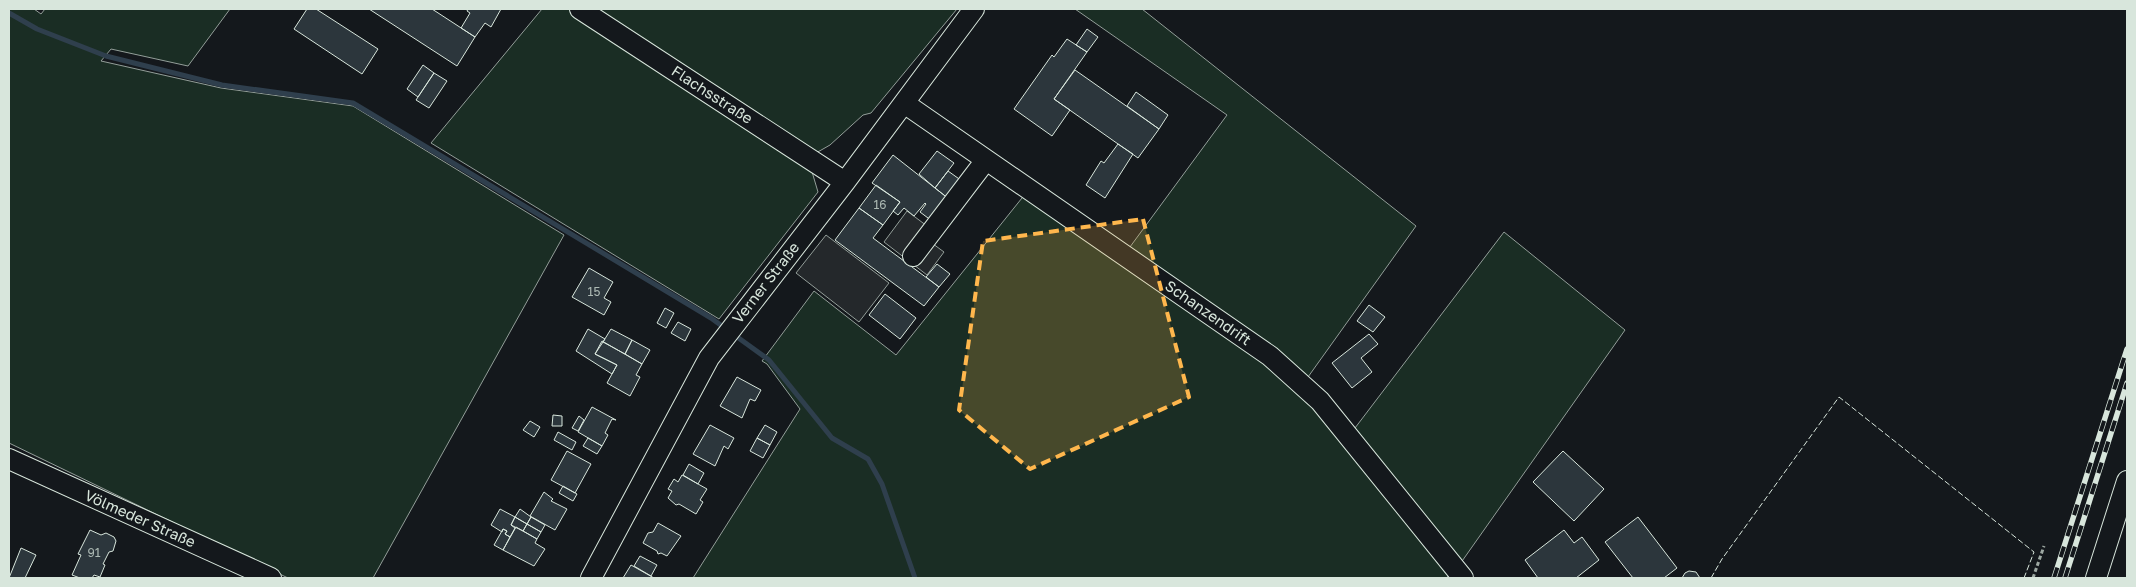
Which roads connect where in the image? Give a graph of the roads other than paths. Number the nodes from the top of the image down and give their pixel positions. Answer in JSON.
{"nodes":[{"id":1,"x":580,"y":9,"type":"edge"},
{"id":2,"x":974,"y":9,"type":"edge"},
{"id":3,"x":904,"y":103,"type":"junction"},
{"id":4,"x":986,"y":160,"type":"junction"},
{"id":5,"x":845,"y":182,"type":"junction"},
{"id":6,"x":913,"y":256,"type":"dead end"},
{"id":7,"x":9,"y":459,"type":"edge"},
{"id":8,"x":2127,"y":481,"type":"edge"},
{"id":9,"x":271,"y":578,"type":"edge"},
{"id":10,"x":591,"y":578,"type":"edge"},
{"id":11,"x":1462,"y":578,"type":"edge"},
{"id":12,"x":2096,"y":578,"type":"edge"}],
"edges":[{"from":1,"to":5,"type":"street","name":"Flachsstraße"},
{"from":2,"to":3,"type":"street","name":"Verner Straße"},
{"from":3,"to":4,"type":"street","name":"Schanzendrift"},
{"from":3,"to":5,"type":"street","name":"Verner Straße"},
{"from":4,"to":6,"type":"street"},
{"from":4,"to":11,"type":"street","name":"Schanzendrift"},
{"from":5,"to":10,"type":"street","name":"Verner Straße"},
{"from":7,"to":9,"type":"street","name":"Völmeder Straße"},
{"from":8,"to":12,"type":"street"}]}
